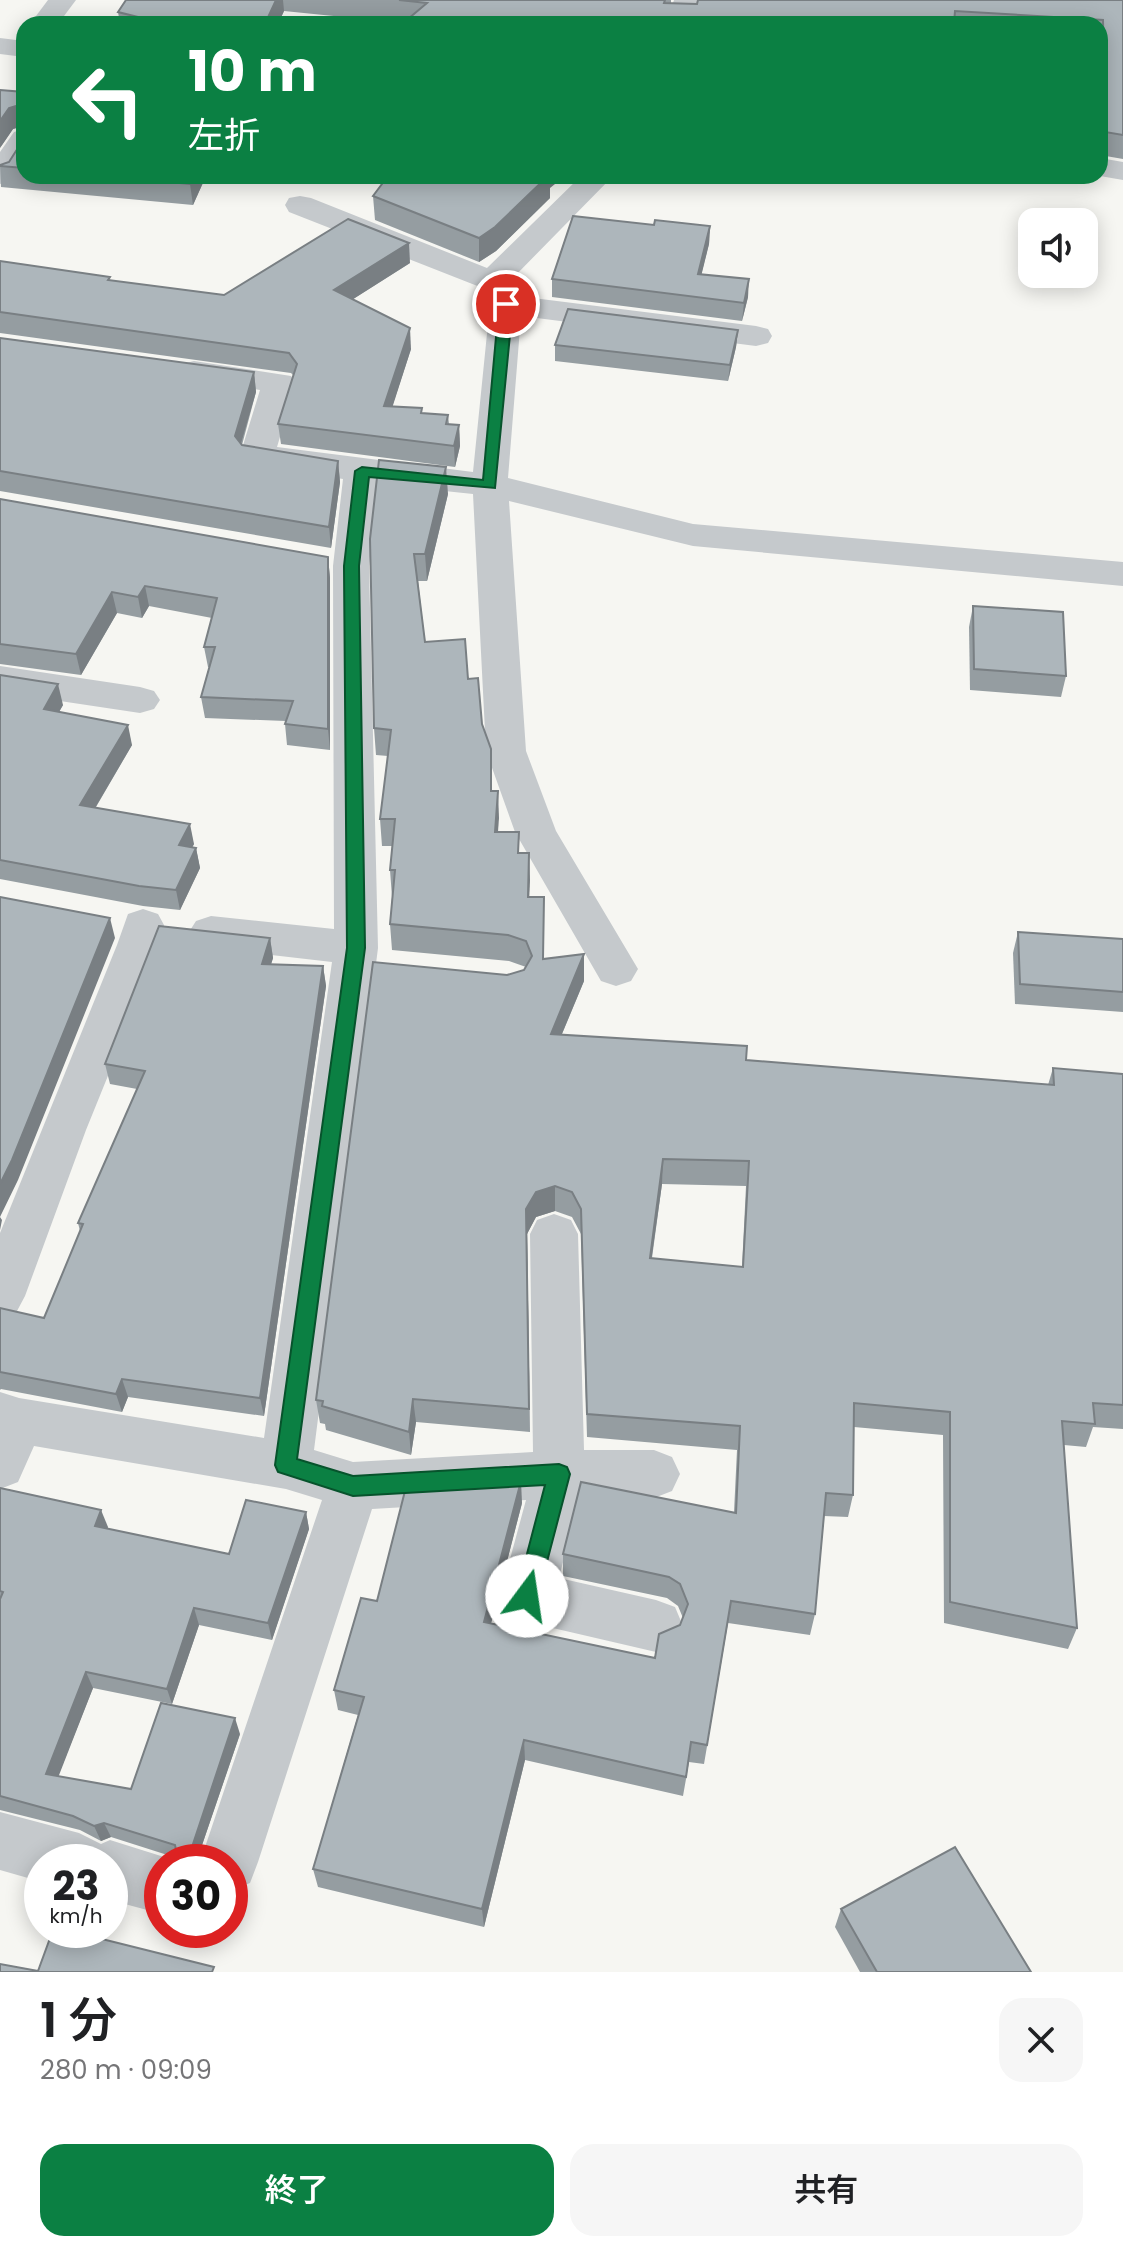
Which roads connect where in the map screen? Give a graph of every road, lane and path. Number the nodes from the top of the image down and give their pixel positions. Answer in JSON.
{"nodes":[{"id":1,"x":16,"y":150,"type":"edge"},
{"id":2,"x":0,"y":175,"type":"edge"},
{"id":3,"x":591,"y":184,"type":"edge"},
{"id":4,"x":300,"y":205,"type":"dead end"},
{"id":5,"x":499,"y":293,"type":"junction"},
{"id":6,"x":756,"y":336,"type":"dead end"},
{"id":7,"x":155,"y":366,"type":"edge"},
{"id":8,"x":362,"y":471,"type":"junction"},
{"id":9,"x":490,"y":485,"type":"junction"},
{"id":10,"x":1123,"y":574,"type":"edge"},
{"id":11,"x":0,"y":679,"type":"edge"},
{"id":12,"x":140,"y":700,"type":"dead end"},
{"id":13,"x":355,"y":957,"type":"junction"},
{"id":14,"x":616,"y":969,"type":"dead end"},
{"id":15,"x":400,"y":971,"type":"edge"},
{"id":16,"x":554,"y":1234,"type":"dead end"},
{"id":17,"x":0,"y":1296,"type":"edge"},
{"id":18,"x":6,"y":1434,"type":"edge"},
{"id":19,"x":286,"y":1465,"type":"junction"},
{"id":20,"x":559,"y":1474,"type":"junction"},
{"id":21,"x":654,"y":1474,"type":"dead end"},
{"id":22,"x":353,"y":1486,"type":"junction"},
{"id":23,"x":656,"y":1626,"type":"dead end"},
{"id":24,"x":0,"y":1841,"type":"edge"},
{"id":25,"x":235,"y":1844,"type":"edge"},
{"id":26,"x":24,"y":1847,"type":"edge"}],
"edges":[{"from":1,"to":2,"type":"street"},
{"from":3,"to":5,"type":"street"},
{"from":4,"to":5,"type":"street"},
{"from":5,"to":6,"type":"street"},
{"from":5,"to":9,"type":"street"},
{"from":7,"to":8,"type":"street"},
{"from":8,"to":9,"type":"street"},
{"from":8,"to":13,"type":"street"},
{"from":9,"to":10,"type":"street"},
{"from":9,"to":14,"type":"street"},
{"from":11,"to":12,"type":"street"},
{"from":13,"to":15,"type":"street"},
{"from":13,"to":17,"type":"street"},
{"from":13,"to":19,"type":"street"},
{"from":16,"to":20,"type":"street"},
{"from":18,"to":19,"type":"street"},
{"from":19,"to":22,"type":"street"},
{"from":20,"to":21,"type":"street"},
{"from":20,"to":22,"type":"street"},
{"from":20,"to":23,"type":"street"},
{"from":22,"to":25,"type":"street"},
{"from":24,"to":26,"type":"street"}]}
